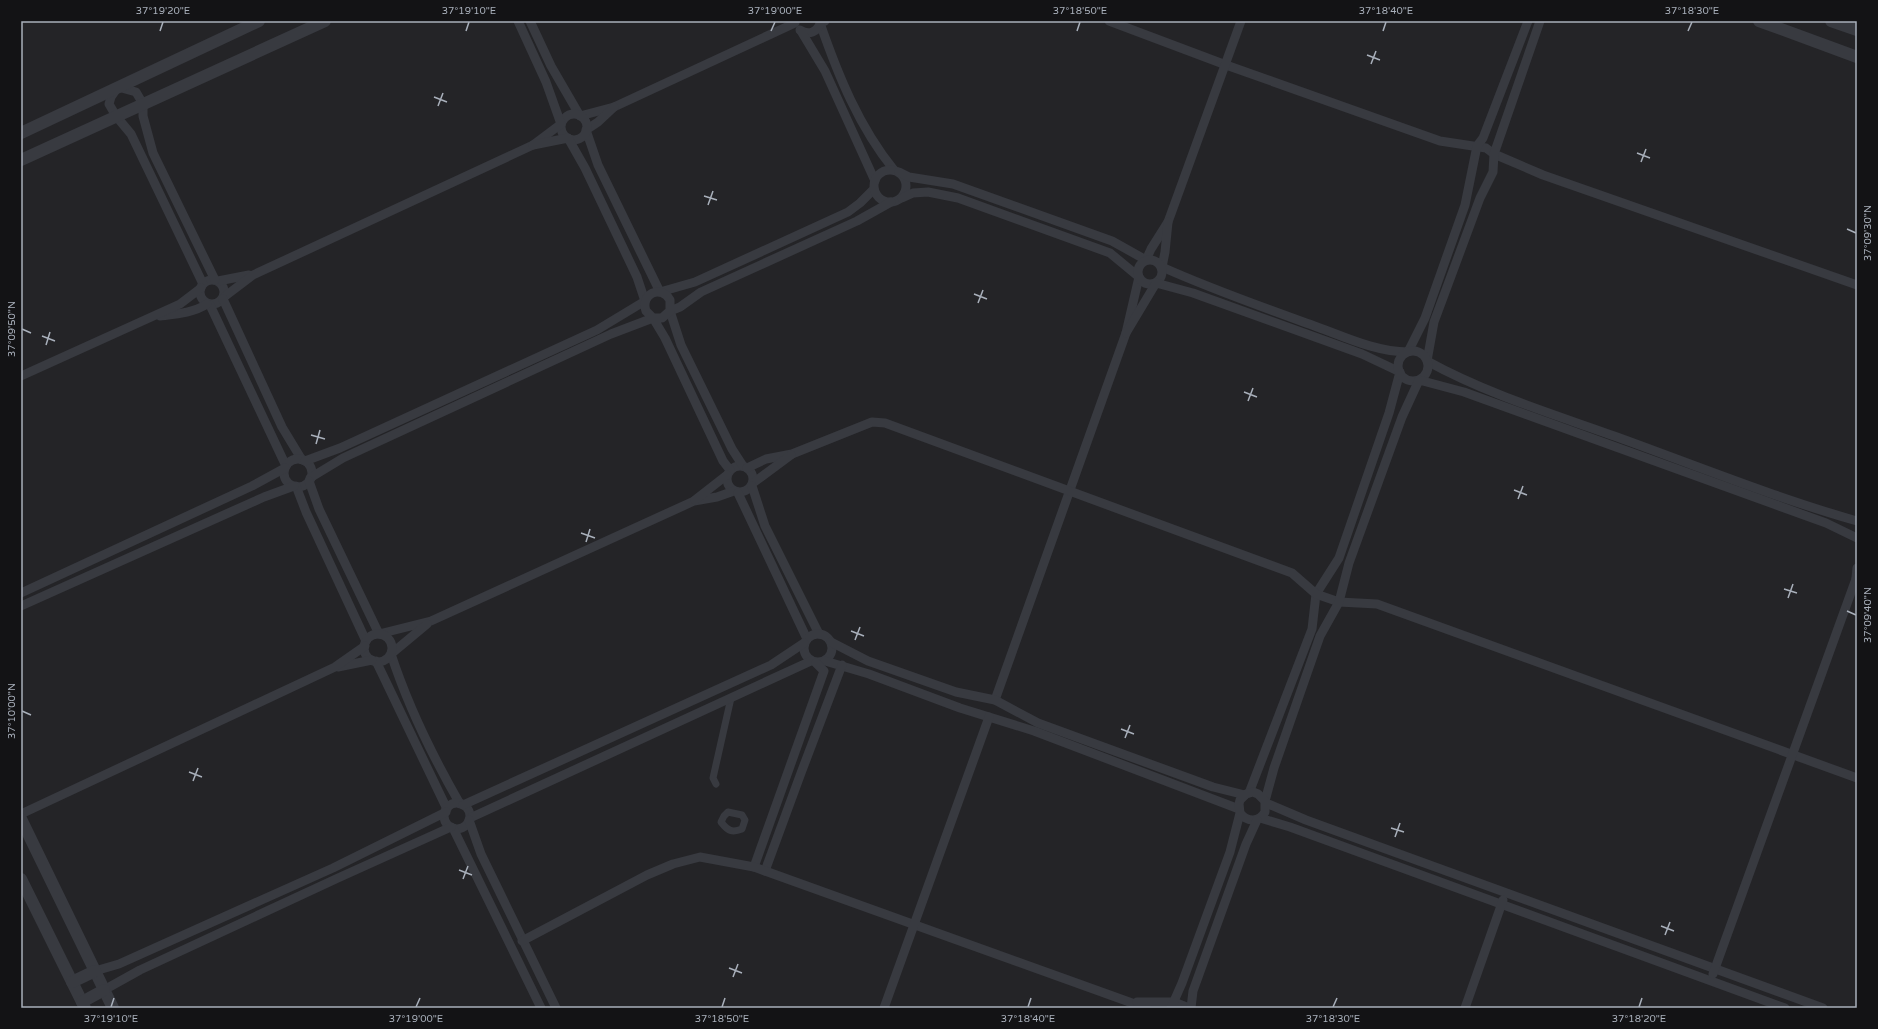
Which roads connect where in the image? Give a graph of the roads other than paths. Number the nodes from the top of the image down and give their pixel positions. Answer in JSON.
{"nodes":[{"id":1,"x":258,"y":21,"type":"edge"},
{"id":2,"x":325,"y":21,"type":"edge"},
{"id":3,"x":518,"y":21,"type":"edge"},
{"id":4,"x":530,"y":21,"type":"edge"},
{"id":5,"x":1108,"y":21,"type":"edge"},
{"id":6,"x":1242,"y":21,"type":"edge"},
{"id":7,"x":1528,"y":21,"type":"edge"},
{"id":8,"x":1540,"y":21,"type":"edge"},
{"id":9,"x":1759,"y":21,"type":"edge"},
{"id":10,"x":1831,"y":21,"type":"edge"},
{"id":11,"x":795,"y":22,"type":"edge"},
{"id":12,"x":822,"y":22,"type":"edge"},
{"id":13,"x":1857,"y":30,"type":"edge"},
{"id":14,"x":801,"y":31,"type":"junction"},
{"id":15,"x":1857,"y":57,"type":"edge"},
{"id":16,"x":1226,"y":65,"type":"junction"},
{"id":17,"x":118,"y":87,"type":"junction"},
{"id":18,"x":144,"y":104,"type":"junction"},
{"id":19,"x":614,"y":107,"type":"junction"},
{"id":20,"x":116,"y":116,"type":"junction"},
{"id":21,"x":580,"y":116,"type":"junction"},
{"id":22,"x":862,"y":123,"type":"junction"},
{"id":23,"x":561,"y":124,"type":"junction"},
{"id":24,"x":851,"y":128,"type":"junction"},
{"id":25,"x":586,"y":130,"type":"junction"},
{"id":26,"x":21,"y":133,"type":"edge"},
{"id":27,"x":568,"y":138,"type":"junction"},
{"id":28,"x":534,"y":145,"type":"junction"},
{"id":29,"x":1477,"y":146,"type":"junction"},
{"id":30,"x":1494,"y":154,"type":"junction"},
{"id":31,"x":21,"y":160,"type":"edge"},
{"id":32,"x":896,"y":171,"type":"junction"},
{"id":33,"x":875,"y":185,"type":"junction"},
{"id":34,"x":902,"y":198,"type":"junction"},
{"id":35,"x":891,"y":202,"type":"junction"},
{"id":36,"x":1168,"y":222,"type":"junction"},
{"id":37,"x":1146,"y":260,"type":"junction"},
{"id":38,"x":1162,"y":267,"type":"junction"},
{"id":39,"x":253,"y":275,"type":"junction"},
{"id":40,"x":1139,"y":277,"type":"junction"},
{"id":41,"x":217,"y":281,"type":"junction"},
{"id":42,"x":1156,"y":283,"type":"junction"},
{"id":43,"x":1857,"y":285,"type":"edge"},
{"id":44,"x":202,"y":286,"type":"junction"},
{"id":45,"x":660,"y":292,"type":"junction"},
{"id":46,"x":223,"y":298,"type":"junction"},
{"id":47,"x":645,"y":300,"type":"junction"},
{"id":48,"x":209,"y":304,"type":"junction"},
{"id":49,"x":670,"y":311,"type":"junction"},
{"id":50,"x":153,"y":317,"type":"junction"},
{"id":51,"x":653,"y":318,"type":"junction"},
{"id":52,"x":1126,"y":333,"type":"junction"},
{"id":53,"x":591,"y":338,"type":"junction"},
{"id":54,"x":1408,"y":352,"type":"junction"},
{"id":55,"x":1427,"y":361,"type":"junction"},
{"id":56,"x":1400,"y":372,"type":"junction"},
{"id":57,"x":21,"y":376,"type":"edge"},
{"id":58,"x":496,"y":376,"type":"junction"},
{"id":59,"x":1419,"y":380,"type":"junction"},
{"id":60,"x":500,"y":385,"type":"junction"},
{"id":61,"x":433,"y":405,"type":"junction"},
{"id":62,"x":438,"y":414,"type":"junction"},
{"id":63,"x":1584,"y":425,"type":"junction"},
{"id":64,"x":1581,"y":434,"type":"junction"},
{"id":65,"x":361,"y":438,"type":"junction"},
{"id":66,"x":366,"y":448,"type":"junction"},
{"id":67,"x":792,"y":454,"type":"junction"},
{"id":68,"x":303,"y":460,"type":"junction"},
{"id":69,"x":1687,"y":463,"type":"junction"},
{"id":70,"x":285,"y":467,"type":"junction"},
{"id":71,"x":745,"y":467,"type":"junction"},
{"id":72,"x":1683,"y":472,"type":"junction"},
{"id":73,"x":729,"y":473,"type":"junction"},
{"id":74,"x":310,"y":480,"type":"junction"},
{"id":75,"x":753,"y":484,"type":"junction"},
{"id":76,"x":295,"y":486,"type":"junction"},
{"id":77,"x":1071,"y":490,"type":"junction"},
{"id":78,"x":1766,"y":491,"type":"junction"},
{"id":79,"x":736,"y":492,"type":"junction"},
{"id":80,"x":694,"y":501,"type":"junction"},
{"id":81,"x":1762,"y":501,"type":"junction"},
{"id":82,"x":1857,"y":521,"type":"edge"},
{"id":83,"x":1857,"y":538,"type":"edge"},
{"id":84,"x":1857,"y":568,"type":"edge"},
{"id":85,"x":1857,"y":577,"type":"edge"},
{"id":86,"x":21,"y":593,"type":"edge"},
{"id":87,"x":1316,"y":594,"type":"junction"},
{"id":88,"x":1339,"y":602,"type":"junction"},
{"id":89,"x":21,"y":606,"type":"edge"},
{"id":90,"x":431,"y":621,"type":"junction"},
{"id":91,"x":379,"y":634,"type":"junction"},
{"id":92,"x":819,"y":634,"type":"junction"},
{"id":93,"x":805,"y":641,"type":"junction"},
{"id":94,"x":831,"y":642,"type":"junction"},
{"id":95,"x":366,"y":644,"type":"junction"},
{"id":96,"x":391,"y":654,"type":"junction"},
{"id":97,"x":374,"y":660,"type":"junction"},
{"id":98,"x":818,"y":661,"type":"junction"},
{"id":99,"x":842,"y":665,"type":"junction"},
{"id":100,"x":335,"y":667,"type":"junction"},
{"id":101,"x":731,"y":698,"type":"junction"},
{"id":102,"x":995,"y":700,"type":"junction"},
{"id":103,"x":989,"y":717,"type":"junction"},
{"id":104,"x":1092,"y":742,"type":"junction"},
{"id":105,"x":1089,"y":752,"type":"junction"},
{"id":106,"x":1792,"y":754,"type":"junction"},
{"id":107,"x":558,"y":763,"type":"junction"},
{"id":108,"x":564,"y":774,"type":"junction"},
{"id":109,"x":1857,"y":778,"type":"edge"},
{"id":110,"x":716,"y":784,"type":"dead end"},
{"id":111,"x":1247,"y":794,"type":"junction"},
{"id":112,"x":1266,"y":802,"type":"junction"},
{"id":113,"x":462,"y":805,"type":"junction"},
{"id":114,"x":446,"y":810,"type":"junction"},
{"id":115,"x":1240,"y":811,"type":"junction"},
{"id":116,"x":21,"y":814,"type":"edge"},
{"id":117,"x":21,"y":818,"type":"edge"},
{"id":118,"x":470,"y":819,"type":"junction"},
{"id":119,"x":1259,"y":819,"type":"junction"},
{"id":120,"x":452,"y":828,"type":"junction"},
{"id":121,"x":1355,"y":838,"type":"junction"},
{"id":122,"x":1351,"y":849,"type":"junction"},
{"id":123,"x":754,"y":867,"type":"junction"},
{"id":124,"x":333,"y":868,"type":"junction"},
{"id":125,"x":765,"y":871,"type":"junction"},
{"id":126,"x":338,"y":878,"type":"junction"},
{"id":127,"x":21,"y":879,"type":"edge"},
{"id":128,"x":1506,"y":892,"type":"junction"},
{"id":129,"x":1501,"y":904,"type":"junction"},
{"id":130,"x":1205,"y":921,"type":"junction"},
{"id":131,"x":914,"y":925,"type":"junction"},
{"id":132,"x":1216,"y":925,"type":"junction"},
{"id":133,"x":522,"y":941,"type":"junction"},
{"id":134,"x":1715,"y":969,"type":"junction"},
{"id":135,"x":95,"y":971,"type":"junction"},
{"id":136,"x":1710,"y":981,"type":"junction"},
{"id":137,"x":72,"y":982,"type":"junction"},
{"id":138,"x":104,"y":990,"type":"junction"},
{"id":139,"x":1129,"y":1002,"type":"junction"},
{"id":140,"x":83,"y":1005,"type":"edge"},
{"id":141,"x":1172,"y":1005,"type":"edge"},
{"id":142,"x":113,"y":1008,"type":"edge"},
{"id":143,"x":541,"y":1008,"type":"edge"},
{"id":144,"x":556,"y":1008,"type":"edge"},
{"id":145,"x":884,"y":1008,"type":"edge"},
{"id":146,"x":1146,"y":1008,"type":"edge"},
{"id":147,"x":1190,"y":1008,"type":"edge"},
{"id":148,"x":1465,"y":1008,"type":"edge"},
{"id":149,"x":1785,"y":1008,"type":"edge"},
{"id":150,"x":1823,"y":1008,"type":"edge"}],
"edges":[{"from":1,"to":17,"type":"street"},
{"from":2,"to":18,"type":"street"},
{"from":3,"to":23,"type":"street"},
{"from":4,"to":21,"type":"street"},
{"from":5,"to":16,"type":"street"},
{"from":6,"to":16,"type":"street"},
{"from":7,"to":29,"type":"street"},
{"from":8,"to":30,"type":"street"},
{"from":9,"to":15,"type":"street"},
{"from":10,"to":13,"type":"street"},
{"from":11,"to":14,"type":"street"},
{"from":11,"to":19,"type":"street"},
{"from":12,"to":14,"type":"street"},
{"from":12,"to":22,"type":"street"},
{"from":14,"to":24,"type":"street"},
{"from":16,"to":29,"type":"street"},
{"from":16,"to":36,"type":"street"},
{"from":17,"to":18,"type":"street"},
{"from":17,"to":20,"type":"street"},
{"from":17,"to":26,"type":"street"},
{"from":18,"to":20,"type":"street"},
{"from":18,"to":41,"type":"street"},
{"from":19,"to":21,"type":"street"},
{"from":19,"to":25,"type":"street"},
{"from":20,"to":31,"type":"street"},
{"from":20,"to":44,"type":"street"},
{"from":21,"to":23,"type":"street"},
{"from":21,"to":25,"type":"street"},
{"from":22,"to":24,"type":"street"},
{"from":22,"to":32,"type":"street"},
{"from":23,"to":27,"type":"street"},
{"from":23,"to":28,"type":"street"},
{"from":24,"to":33,"type":"street"},
{"from":25,"to":27,"type":"street"},
{"from":25,"to":45,"type":"street"},
{"from":27,"to":28,"type":"street"},
{"from":27,"to":47,"type":"street"},
{"from":28,"to":39,"type":"street"},
{"from":29,"to":30,"type":"street"},
{"from":29,"to":54,"type":"street"},
{"from":30,"to":43,"type":"street"},
{"from":30,"to":55,"type":"street"},
{"from":32,"to":33,"type":"street"},
{"from":32,"to":34,"type":"street"},
{"from":32,"to":37,"type":"street"},
{"from":33,"to":35,"type":"street"},
{"from":33,"to":45,"type":"street"},
{"from":34,"to":35,"type":"street"},
{"from":34,"to":40,"type":"street"},
{"from":35,"to":49,"type":"street"},
{"from":36,"to":37,"type":"street"},
{"from":36,"to":38,"type":"street"},
{"from":37,"to":38,"type":"street"},
{"from":37,"to":40,"type":"street"},
{"from":38,"to":42,"type":"street"},
{"from":38,"to":54,"type":"street"},
{"from":39,"to":41,"type":"street"},
{"from":39,"to":46,"type":"street"},
{"from":40,"to":42,"type":"street"},
{"from":40,"to":52,"type":"street"},
{"from":41,"to":44,"type":"street"},
{"from":41,"to":46,"type":"street"},
{"from":42,"to":52,"type":"street"},
{"from":42,"to":56,"type":"street"},
{"from":44,"to":48,"type":"street"},
{"from":44,"to":50,"type":"street"},
{"from":45,"to":47,"type":"street"},
{"from":45,"to":49,"type":"street"},
{"from":46,"to":48,"type":"street"},
{"from":46,"to":68,"type":"street"},
{"from":47,"to":51,"type":"street"},
{"from":47,"to":53,"type":"street"},
{"from":48,"to":50,"type":"street"},
{"from":48,"to":70,"type":"street"},
{"from":49,"to":51,"type":"street"},
{"from":49,"to":71,"type":"street"},
{"from":50,"to":57,"type":"street"},
{"from":51,"to":53,"type":"street"},
{"from":51,"to":73,"type":"street"},
{"from":52,"to":77,"type":"street"},
{"from":53,"to":58,"type":"street"},
{"from":53,"to":60,"type":"street"},
{"from":54,"to":55,"type":"street"},
{"from":54,"to":56,"type":"street"},
{"from":55,"to":59,"type":"street"},
{"from":55,"to":63,"type":"street"},
{"from":56,"to":59,"type":"street"},
{"from":56,"to":87,"type":"street"},
{"from":58,"to":60,"type":"street"},
{"from":58,"to":61,"type":"street"},
{"from":59,"to":64,"type":"street"},
{"from":59,"to":88,"type":"street"},
{"from":60,"to":62,"type":"street"},
{"from":61,"to":62,"type":"street"},
{"from":61,"to":65,"type":"street"},
{"from":62,"to":66,"type":"street"},
{"from":63,"to":64,"type":"street"},
{"from":63,"to":69,"type":"street"},
{"from":64,"to":72,"type":"street"},
{"from":65,"to":66,"type":"street"},
{"from":65,"to":68,"type":"street"},
{"from":66,"to":74,"type":"street"},
{"from":67,"to":71,"type":"street"},
{"from":67,"to":75,"type":"street"},
{"from":67,"to":77,"type":"street"},
{"from":68,"to":70,"type":"street"},
{"from":68,"to":74,"type":"street"},
{"from":69,"to":72,"type":"street"},
{"from":69,"to":78,"type":"street"},
{"from":70,"to":76,"type":"street"},
{"from":70,"to":86,"type":"street"},
{"from":71,"to":73,"type":"street"},
{"from":71,"to":75,"type":"street"},
{"from":72,"to":81,"type":"street"},
{"from":73,"to":79,"type":"street"},
{"from":73,"to":80,"type":"street"},
{"from":74,"to":76,"type":"street"},
{"from":74,"to":91,"type":"street"},
{"from":75,"to":79,"type":"street"},
{"from":75,"to":92,"type":"street"},
{"from":76,"to":89,"type":"street"},
{"from":76,"to":95,"type":"street"},
{"from":77,"to":87,"type":"street"},
{"from":77,"to":102,"type":"street"},
{"from":78,"to":81,"type":"street"},
{"from":78,"to":82,"type":"street"},
{"from":79,"to":80,"type":"street"},
{"from":79,"to":93,"type":"street"},
{"from":80,"to":90,"type":"street"},
{"from":81,"to":83,"type":"street"},
{"from":84,"to":85,"type":"street"},
{"from":85,"to":106,"type":"street"},
{"from":87,"to":88,"type":"street"},
{"from":87,"to":111,"type":"street"},
{"from":88,"to":106,"type":"street"},
{"from":88,"to":112,"type":"street"},
{"from":90,"to":91,"type":"street"},
{"from":90,"to":96,"type":"street"},
{"from":91,"to":95,"type":"street"},
{"from":91,"to":96,"type":"street"},
{"from":92,"to":93,"type":"street"},
{"from":92,"to":94,"type":"street"},
{"from":93,"to":98,"type":"street"},
{"from":93,"to":107,"type":"street"},
{"from":94,"to":98,"type":"street"},
{"from":94,"to":102,"type":"street"},
{"from":95,"to":97,"type":"street"},
{"from":95,"to":100,"type":"street"},
{"from":96,"to":97,"type":"street"},
{"from":96,"to":113,"type":"street"},
{"from":97,"to":100,"type":"street"},
{"from":97,"to":114,"type":"street"},
{"from":98,"to":99,"type":"street"},
{"from":98,"to":101,"type":"street"},
{"from":98,"to":123,"type":"street"},
{"from":99,"to":103,"type":"street"},
{"from":99,"to":125,"type":"street"},
{"from":100,"to":116,"type":"street"},
{"from":101,"to":108,"type":"street"},
{"from":101,"to":110,"type":"street"},
{"from":102,"to":104,"type":"street"},
{"from":103,"to":105,"type":"street"},
{"from":103,"to":131,"type":"street"},
{"from":104,"to":105,"type":"street"},
{"from":104,"to":111,"type":"street"},
{"from":105,"to":115,"type":"street"},
{"from":106,"to":109,"type":"street"},
{"from":106,"to":134,"type":"street"},
{"from":107,"to":108,"type":"street"},
{"from":107,"to":113,"type":"street"},
{"from":108,"to":118,"type":"street"},
{"from":111,"to":112,"type":"street"},
{"from":111,"to":115,"type":"street"},
{"from":112,"to":119,"type":"street"},
{"from":112,"to":121,"type":"street"},
{"from":113,"to":114,"type":"street"},
{"from":113,"to":118,"type":"street"},
{"from":114,"to":120,"type":"street"},
{"from":114,"to":124,"type":"street"},
{"from":115,"to":119,"type":"street"},
{"from":115,"to":130,"type":"street"},
{"from":117,"to":135,"type":"street"},
{"from":118,"to":120,"type":"street"},
{"from":118,"to":133,"type":"street"},
{"from":119,"to":122,"type":"street"},
{"from":119,"to":132,"type":"street"},
{"from":120,"to":126,"type":"street"},
{"from":120,"to":143,"type":"street"},
{"from":121,"to":122,"type":"street"},
{"from":121,"to":128,"type":"street"},
{"from":122,"to":129,"type":"street"},
{"from":123,"to":125,"type":"street"},
{"from":123,"to":133,"type":"street"},
{"from":124,"to":126,"type":"street"},
{"from":124,"to":135,"type":"street"},
{"from":125,"to":131,"type":"street"},
{"from":126,"to":138,"type":"street"},
{"from":127,"to":137,"type":"street"},
{"from":128,"to":129,"type":"street"},
{"from":128,"to":134,"type":"street"},
{"from":129,"to":136,"type":"street"},
{"from":129,"to":148,"type":"street"},
{"from":130,"to":132,"type":"street"},
{"from":130,"to":141,"type":"street"},
{"from":131,"to":139,"type":"street"},
{"from":131,"to":145,"type":"street"},
{"from":132,"to":147,"type":"street"},
{"from":133,"to":144,"type":"street"},
{"from":134,"to":136,"type":"street"},
{"from":134,"to":150,"type":"street"},
{"from":135,"to":137,"type":"street"},
{"from":135,"to":138,"type":"street"},
{"from":136,"to":149,"type":"street"},
{"from":137,"to":140,"type":"street"},
{"from":138,"to":140,"type":"street"},
{"from":138,"to":142,"type":"street"},
{"from":139,"to":141,"type":"street"},
{"from":139,"to":146,"type":"street"},
{"from":141,"to":147,"type":"street"}]}
